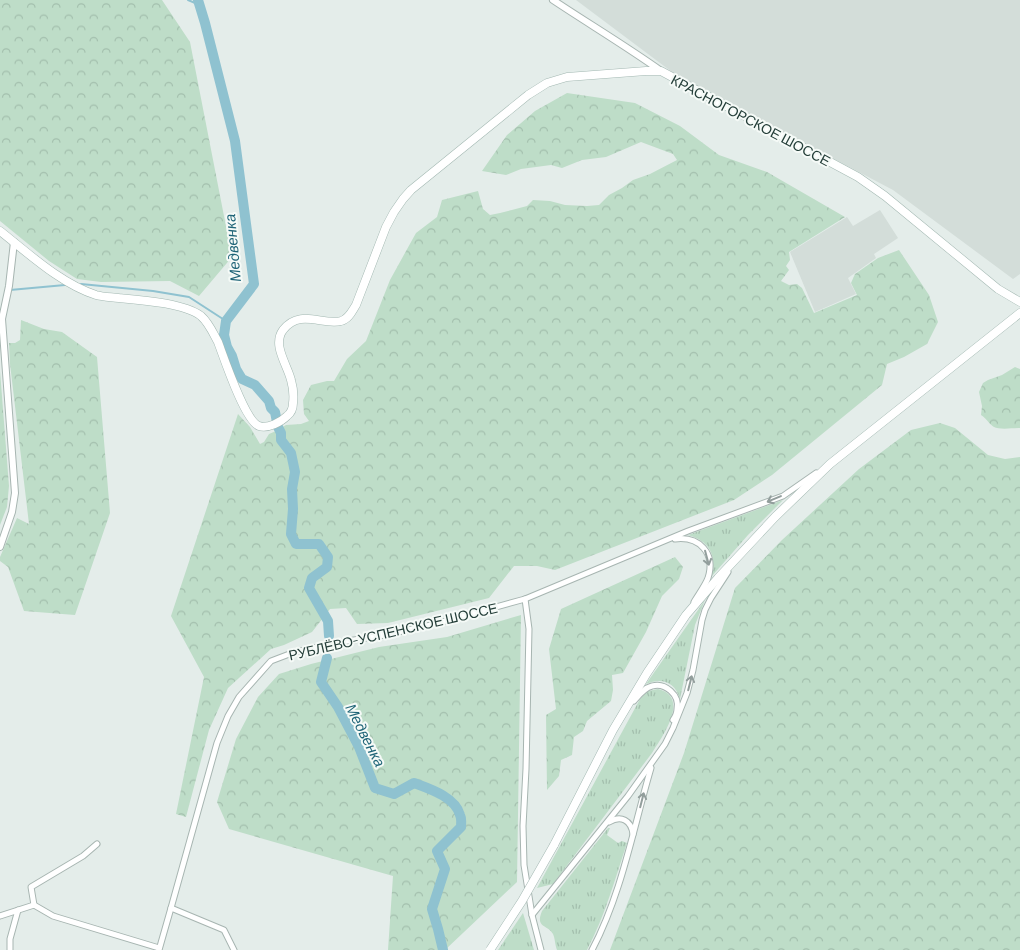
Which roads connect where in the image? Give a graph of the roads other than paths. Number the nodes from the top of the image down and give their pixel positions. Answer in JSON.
{"nodes":[{"id":1,"x":552,"y":0,"type":"edge"},
{"id":2,"x":662,"y":71,"type":"junction"},
{"id":3,"x":0,"y":231,"type":"edge"},
{"id":4,"x":14,"y":242,"type":"junction"},
{"id":5,"x":1020,"y":302,"type":"edge"},
{"id":6,"x":1020,"y":313,"type":"edge"},
{"id":7,"x":830,"y":464,"type":"junction"},
{"id":8,"x":669,"y":540,"type":"junction"},
{"id":9,"x":748,"y":546,"type":"junction"},
{"id":10,"x":0,"y":547,"type":"edge"},
{"id":11,"x":525,"y":599,"type":"junction"},
{"id":12,"x":686,"y":615,"type":"junction"},
{"id":13,"x":613,"y":730,"type":"junction"},
{"id":14,"x":664,"y":744,"type":"junction"},
{"id":15,"x":653,"y":763,"type":"junction"},
{"id":16,"x":604,"y":826,"type":"junction"},
{"id":17,"x":633,"y":837,"type":"junction"},
{"id":18,"x":97,"y":844,"type":"dead end"},
{"id":19,"x":34,"y":905,"type":"junction"},
{"id":20,"x":171,"y":908,"type":"junction"},
{"id":21,"x":18,"y":910,"type":"junction"},
{"id":22,"x":532,"y":915,"type":"junction"},
{"id":23,"x":0,"y":916,"type":"edge"},
{"id":24,"x":159,"y":949,"type":"edge"},
{"id":25,"x":10,"y":950,"type":"edge"},
{"id":26,"x":234,"y":950,"type":"edge"},
{"id":27,"x":490,"y":950,"type":"edge"},
{"id":28,"x":541,"y":950,"type":"edge"},
{"id":29,"x":592,"y":950,"type":"edge"}],
"edges":[{"from":1,"to":2,"type":"street"},
{"from":2,"to":4,"type":"main road","name":"КРАСНОГОРСКОЕ ШОССЕ"},
{"from":2,"to":5,"type":"main road","name":"КРАСНОГОРСКОЕ ШОССЕ"},
{"from":3,"to":4,"type":"main road","name":"КРАСНОГОРСКОЕ ШОССЕ"},
{"from":4,"to":10,"type":"street"},
{"from":6,"to":7,"type":"main road","name":"РУБЛЁВО-УСПЕНСКОЕ ШОССЕ"},
{"from":7,"to":8,"type":"street","name":"РУБЛЁВО-УСПЕНСКОЕ ШОССЕ","one_way":true},
{"from":7,"to":9,"type":"main road","name":"РУБЛЁВО-УСПЕНСКОЕ ШОССЕ"},
{"from":8,"to":11,"type":"street","name":"РУБЛЁВО-УСПЕНСКОЕ ШОССЕ"},
{"from":8,"to":12,"type":"street","one_way":true},
{"from":9,"to":12,"type":"main road","name":"РУБЛЁВО-УСПЕНСКОЕ ШОССЕ"},
{"from":14,"to":9,"type":"street","one_way":true},
{"from":11,"to":20,"type":"street","name":"РУБЛЁВО-УСПЕНСКОЕ ШОССЕ"},
{"from":11,"to":22,"type":"street"},
{"from":12,"to":13,"type":"main road","name":"РУБЛЁВО-УСПЕНСКОЕ ШОССЕ"},
{"from":13,"to":14,"type":"street"},
{"from":13,"to":27,"type":"main road","name":"РУБЛЁВО-УСПЕНСКОЕ ШОССЕ","bridge":true},
{"from":14,"to":15,"type":"street"},
{"from":15,"to":16,"type":"street"},
{"from":17,"to":15,"type":"street","one_way":true},
{"from":16,"to":17,"type":"street"},
{"from":16,"to":22,"type":"street"},
{"from":17,"to":29,"type":"street"},
{"from":18,"to":19,"type":"street"},
{"from":19,"to":21,"type":"street"},
{"from":19,"to":24,"type":"street"},
{"from":20,"to":24,"type":"street","name":"РУБЛЁВО-УСПЕНСКОЕ ШОССЕ"},
{"from":20,"to":26,"type":"street"},
{"from":21,"to":23,"type":"street"},
{"from":21,"to":25,"type":"street"},
{"from":22,"to":28,"type":"street"}]}
